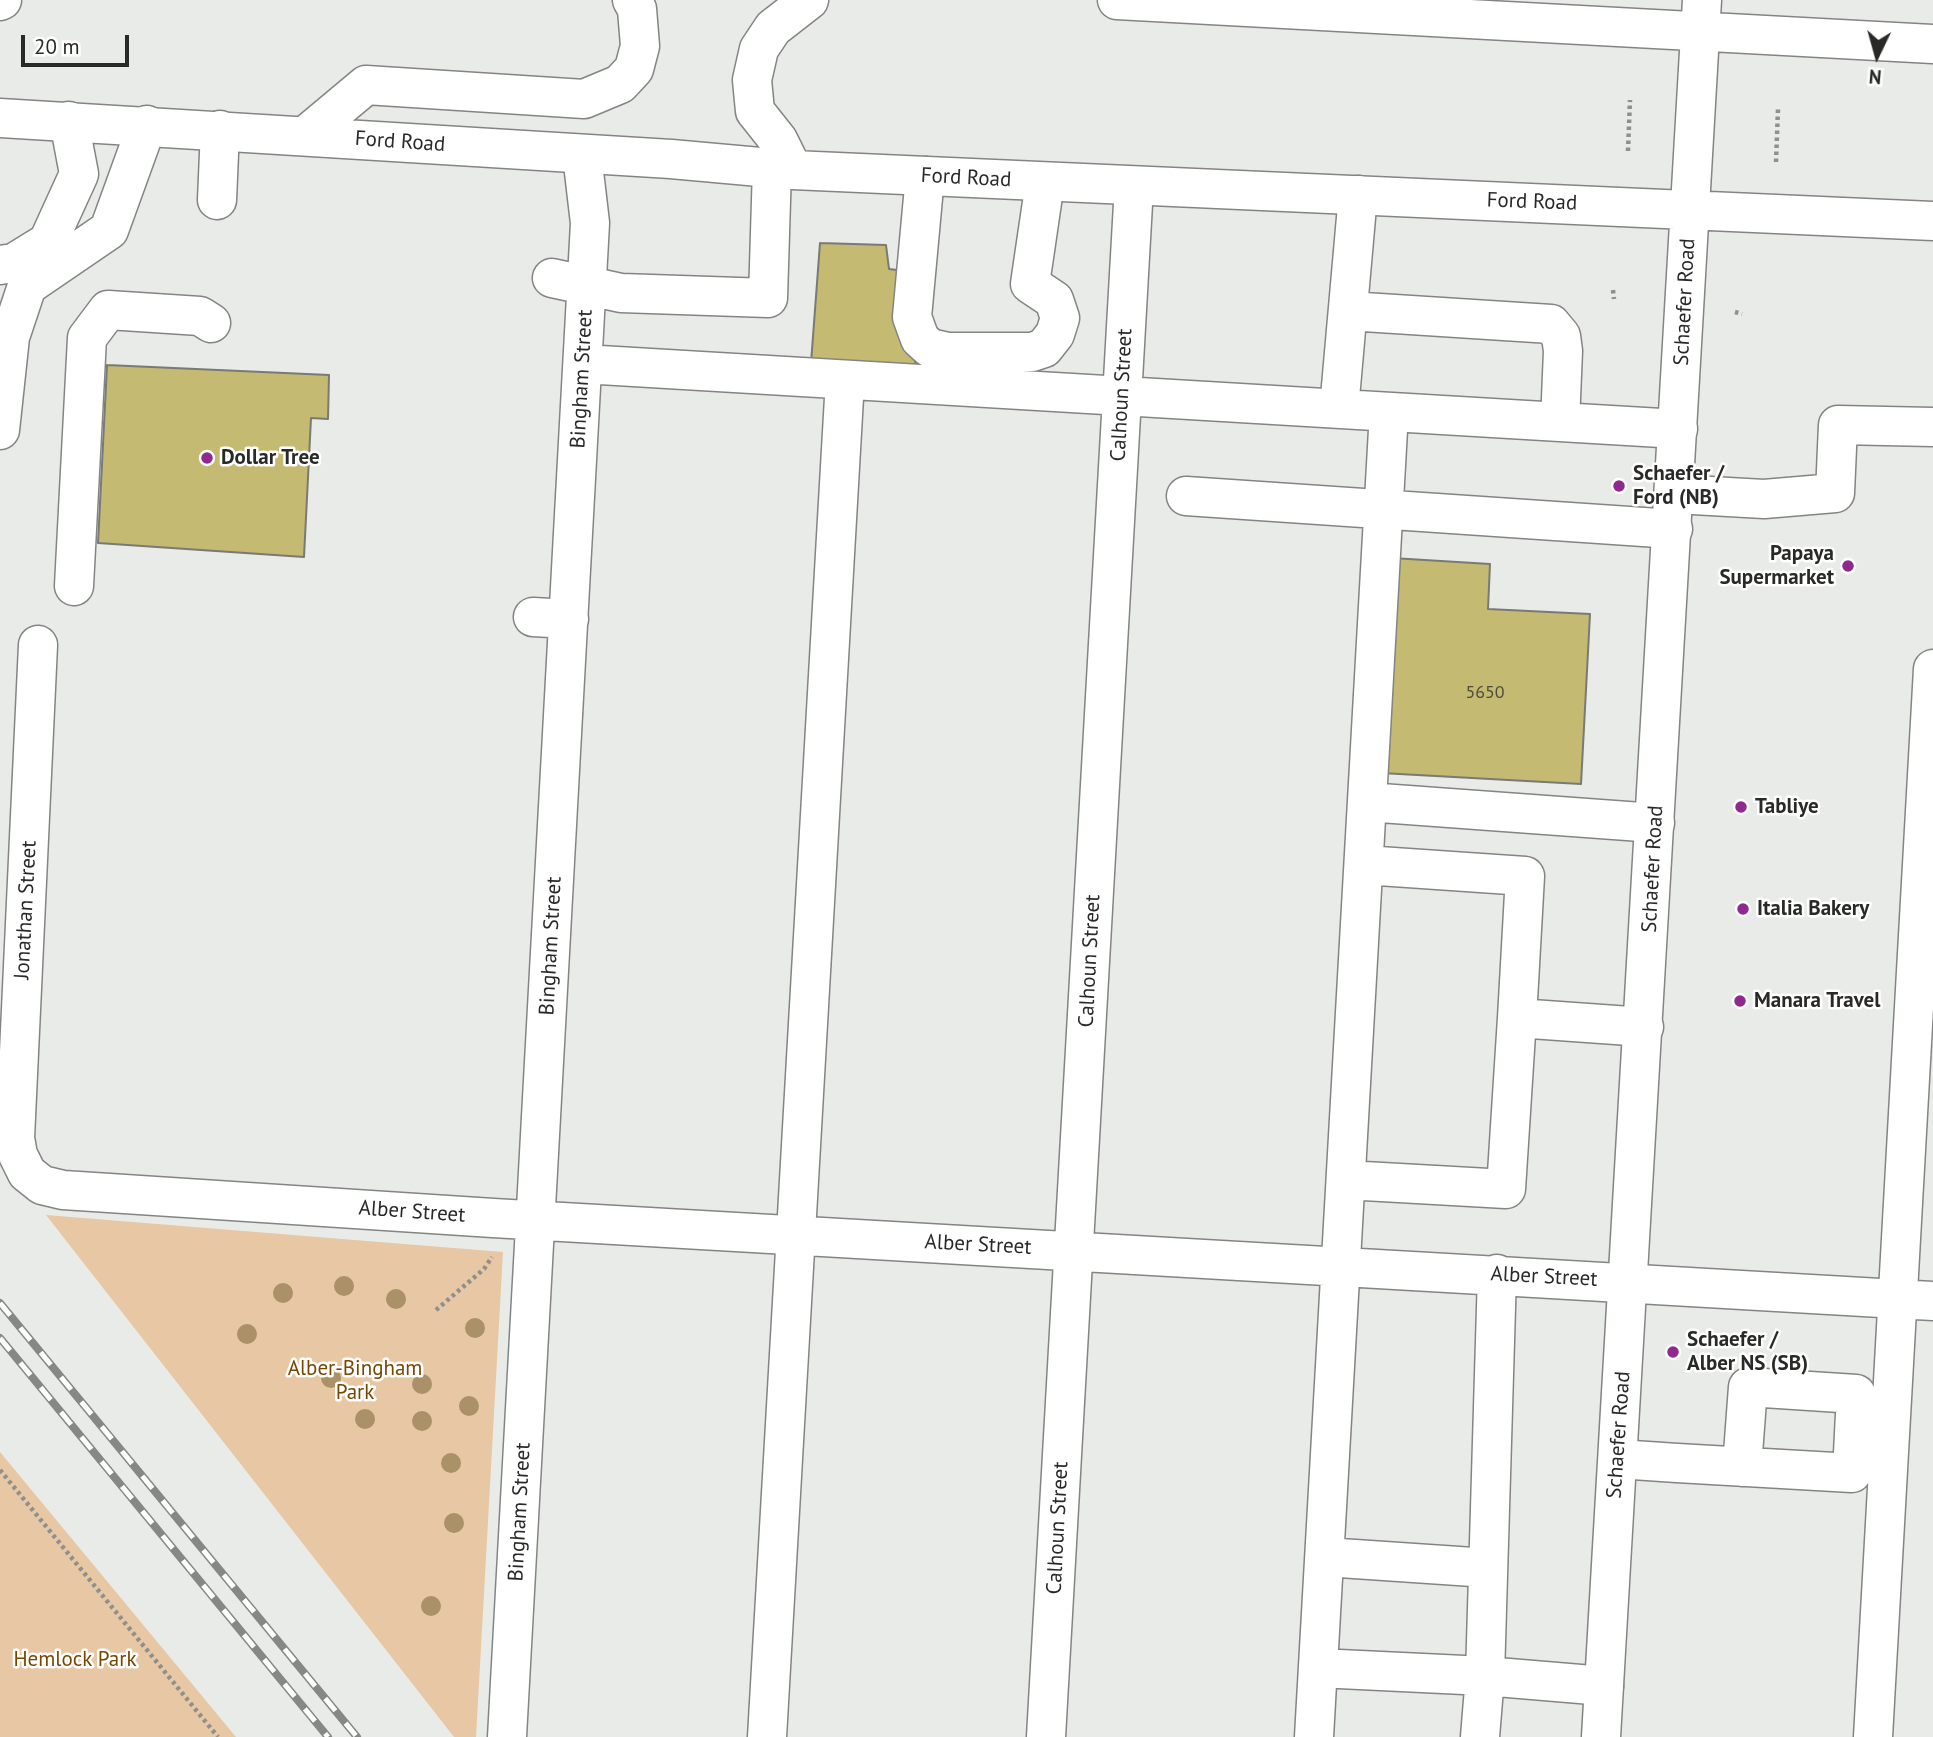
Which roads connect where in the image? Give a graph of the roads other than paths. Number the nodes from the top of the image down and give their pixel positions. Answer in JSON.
{"nodes":[{"id":1,"x":632,"y":0,"type":"edge"},
{"id":2,"x":809,"y":0,"type":"edge"},
{"id":3,"x":1136,"y":1,"type":"edge"},
{"id":4,"x":1412,"y":8,"type":"edge"},
{"id":5,"x":1702,"y":15,"type":"edge"},
{"id":6,"x":1933,"y":44,"type":"edge"},
{"id":7,"x":4,"y":112,"type":"edge"},
{"id":8,"x":69,"y":121,"type":"junction"},
{"id":9,"x":147,"y":125,"type":"junction"},
{"id":10,"x":220,"y":130,"type":"junction"},
{"id":11,"x":305,"y":136,"type":"junction"},
{"id":12,"x":582,"y":155,"type":"junction"},
{"id":13,"x":783,"y":169,"type":"junction"},
{"id":14,"x":925,"y":176,"type":"junction"},
{"id":15,"x":1045,"y":182,"type":"junction"},
{"id":16,"x":1134,"y":186,"type":"junction"},
{"id":17,"x":1358,"y":195,"type":"junction"},
{"id":18,"x":217,"y":200,"type":"dead end"},
{"id":19,"x":1690,"y":208,"type":"junction"},
{"id":20,"x":1933,"y":221,"type":"edge"},
{"id":21,"x":0,"y":265,"type":"edge"},
{"id":22,"x":569,"y":281,"type":"junction"},
{"id":23,"x":1348,"y":311,"type":"junction"},
{"id":24,"x":211,"y":323,"type":"dead end"},
{"id":25,"x":583,"y":365,"type":"junction"},
{"id":26,"x":845,"y":380,"type":"junction"},
{"id":27,"x":1122,"y":396,"type":"junction"},
{"id":28,"x":1339,"y":409,"type":"junction"},
{"id":29,"x":1389,"y":412,"type":"junction"},
{"id":30,"x":1560,"y":422,"type":"junction"},
{"id":31,"x":1933,"y":427,"type":"edge"},
{"id":32,"x":1678,"y":429,"type":"junction"},
{"id":33,"x":0,"y":430,"type":"edge"},
{"id":34,"x":1186,"y":495,"type":"dead end"},
{"id":35,"x":1384,"y":507,"type":"junction"},
{"id":36,"x":1674,"y":512,"type":"junction"},
{"id":37,"x":74,"y":586,"type":"dead end"},
{"id":38,"x":38,"y":645,"type":"dead end"},
{"id":39,"x":1933,"y":669,"type":"edge"},
{"id":40,"x":1367,"y":802,"type":"junction"},
{"id":41,"x":1656,"y":823,"type":"junction"},
{"id":42,"x":1364,"y":865,"type":"junction"},
{"id":43,"x":1517,"y":1018,"type":"junction"},
{"id":44,"x":1644,"y":1027,"type":"junction"},
{"id":45,"x":27,"y":1172,"type":"joint"},
{"id":46,"x":1346,"y":1181,"type":"junction"},
{"id":47,"x":536,"y":1219,"type":"junction"},
{"id":48,"x":797,"y":1234,"type":"junction"},
{"id":49,"x":1073,"y":1251,"type":"junction"},
{"id":50,"x":1341,"y":1266,"type":"junction"},
{"id":51,"x":1497,"y":1274,"type":"junction"},
{"id":52,"x":1629,"y":1282,"type":"junction"},
{"id":53,"x":1916,"y":1300,"type":"edge"},
{"id":54,"x":1618,"y":1459,"type":"junction"},
{"id":55,"x":1742,"y":1467,"type":"dead end"},
{"id":56,"x":1325,"y":1557,"type":"junction"},
{"id":57,"x":1488,"y":1569,"type":"junction"},
{"id":58,"x":1318,"y":1668,"type":"junction"},
{"id":59,"x":1485,"y":1676,"type":"junction"},
{"id":60,"x":1604,"y":1686,"type":"junction"},
{"id":61,"x":507,"y":1737,"type":"edge"},
{"id":62,"x":766,"y":1737,"type":"edge"},
{"id":63,"x":1045,"y":1737,"type":"edge"},
{"id":64,"x":1314,"y":1737,"type":"edge"},
{"id":65,"x":1480,"y":1737,"type":"edge"},
{"id":66,"x":1601,"y":1737,"type":"edge"},
{"id":67,"x":1873,"y":1737,"type":"edge"}],
"edges":[{"from":1,"to":11,"type":"street"},
{"from":2,"to":13,"type":"street"},
{"from":3,"to":4,"type":"street"},
{"from":4,"to":5,"type":"street"},
{"from":5,"to":6,"type":"street"},
{"from":5,"to":19,"type":"street","name":"Schaefer Road"},
{"from":7,"to":8,"type":"street","name":"Ford Road"},
{"from":8,"to":9,"type":"street","name":"Ford Road"},
{"from":8,"to":21,"type":"street"},
{"from":9,"to":10,"type":"street","name":"Ford Road"},
{"from":9,"to":33,"type":"street"},
{"from":10,"to":11,"type":"street","name":"Ford Road"},
{"from":10,"to":18,"type":"street"},
{"from":11,"to":12,"type":"street","name":"Ford Road"},
{"from":12,"to":13,"type":"street","name":"Ford Road"},
{"from":12,"to":22,"type":"street","name":"Bingham Street"},
{"from":13,"to":14,"type":"street","name":"Ford Road"},
{"from":13,"to":22,"type":"street"},
{"from":14,"to":15,"type":"street","name":"Ford Road"},
{"from":14,"to":15,"type":"street"},
{"from":15,"to":16,"type":"street","name":"Ford Road"},
{"from":16,"to":17,"type":"street","name":"Ford Road"},
{"from":16,"to":27,"type":"street","name":"Calhoun Street"},
{"from":17,"to":19,"type":"street","name":"Ford Road"},
{"from":17,"to":23,"type":"street"},
{"from":19,"to":20,"type":"street","name":"Ford Road"},
{"from":19,"to":32,"type":"street","name":"Schaefer Road"},
{"from":22,"to":25,"type":"street","name":"Bingham Street"},
{"from":23,"to":28,"type":"street"},
{"from":23,"to":30,"type":"street"},
{"from":24,"to":37,"type":"street"},
{"from":25,"to":26,"type":"street"},
{"from":25,"to":47,"type":"street","name":"Bingham Street"},
{"from":26,"to":27,"type":"street"},
{"from":26,"to":48,"type":"street"},
{"from":27,"to":28,"type":"street"},
{"from":27,"to":49,"type":"street","name":"Calhoun Street"},
{"from":28,"to":29,"type":"street"},
{"from":29,"to":30,"type":"street"},
{"from":29,"to":35,"type":"street"},
{"from":30,"to":32,"type":"street"},
{"from":31,"to":36,"type":"street"},
{"from":32,"to":36,"type":"street","name":"Schaefer Road"},
{"from":34,"to":35,"type":"street"},
{"from":35,"to":36,"type":"street"},
{"from":35,"to":40,"type":"street"},
{"from":36,"to":41,"type":"street","name":"Schaefer Road"},
{"from":38,"to":45,"type":"street","name":"Jonathan Street"},
{"from":39,"to":53,"type":"street"},
{"from":40,"to":41,"type":"street"},
{"from":40,"to":42,"type":"street"},
{"from":41,"to":44,"type":"street","name":"Schaefer Road"},
{"from":42,"to":43,"type":"street"},
{"from":42,"to":46,"type":"street"},
{"from":43,"to":44,"type":"street"},
{"from":43,"to":46,"type":"street"},
{"from":44,"to":52,"type":"street","name":"Schaefer Road"},
{"from":45,"to":47,"type":"street","name":"Alber Street"},
{"from":46,"to":50,"type":"street"},
{"from":47,"to":48,"type":"street","name":"Alber Street"},
{"from":47,"to":61,"type":"street","name":"Bingham Street"},
{"from":48,"to":49,"type":"street","name":"Alber Street"},
{"from":48,"to":62,"type":"street"},
{"from":49,"to":50,"type":"street","name":"Alber Street"},
{"from":49,"to":63,"type":"street","name":"Calhoun Street"},
{"from":50,"to":51,"type":"street","name":"Alber Street"},
{"from":50,"to":56,"type":"street"},
{"from":51,"to":52,"type":"street","name":"Alber Street"},
{"from":51,"to":57,"type":"street"},
{"from":52,"to":53,"type":"street","name":"Alber Street"},
{"from":52,"to":54,"type":"street","name":"Schaefer Road"},
{"from":53,"to":67,"type":"street"},
{"from":54,"to":55,"type":"street"},
{"from":54,"to":60,"type":"street","name":"Schaefer Road"},
{"from":56,"to":57,"type":"street"},
{"from":56,"to":58,"type":"street"},
{"from":57,"to":59,"type":"street"},
{"from":58,"to":59,"type":"street"},
{"from":58,"to":64,"type":"street"},
{"from":59,"to":60,"type":"street"},
{"from":59,"to":65,"type":"street"},
{"from":60,"to":66,"type":"street","name":"Schaefer Road"}]}
